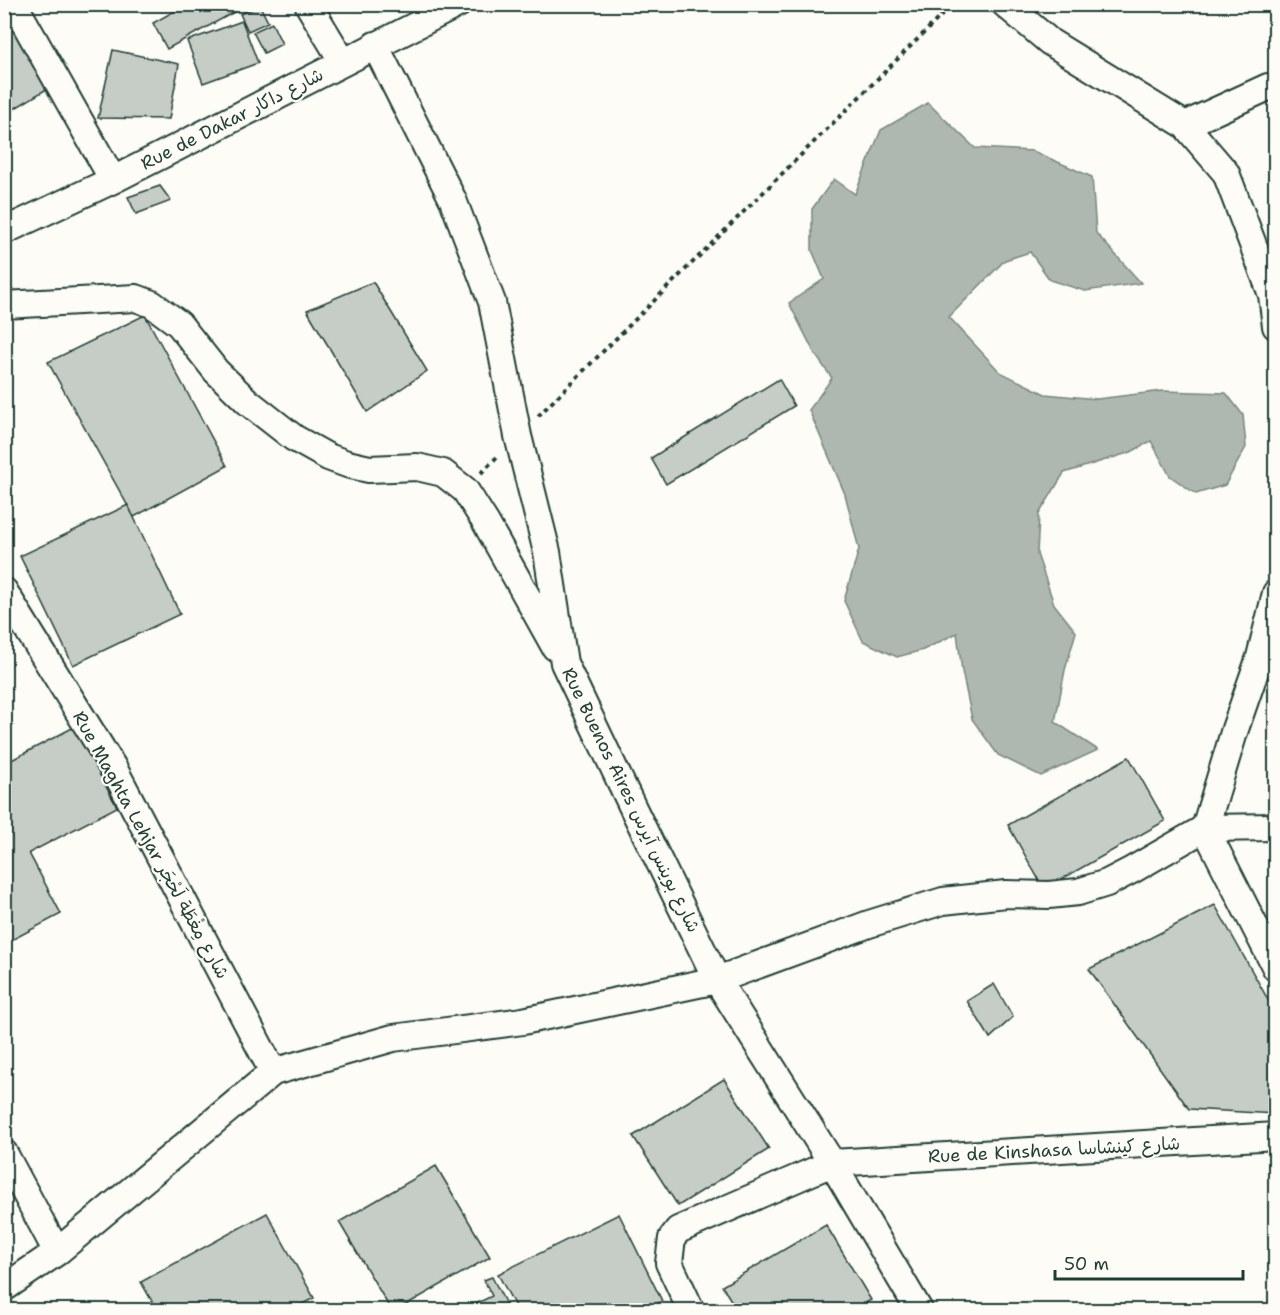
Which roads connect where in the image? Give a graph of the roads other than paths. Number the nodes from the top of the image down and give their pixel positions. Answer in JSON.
{"nodes":[{"id":1,"x":14,"y":4,"type":"edge"},
{"id":2,"x":308,"y":4,"type":"edge"},
{"id":3,"x":458,"y":4,"type":"edge"},
{"id":4,"x":1005,"y":4,"type":"edge"},
{"id":5,"x":375,"y":45,"type":"junction"},
{"id":6,"x":343,"y":62,"type":"junction"},
{"id":7,"x":1275,"y":87,"type":"edge"},
{"id":8,"x":1185,"y":125,"type":"junction"},
{"id":9,"x":113,"y":180,"type":"junction"},
{"id":10,"x":4,"y":231,"type":"edge"},
{"id":11,"x":4,"y":305,"type":"edge"},
{"id":12,"x":1275,"y":326,"type":"edge"},
{"id":13,"x":4,"y":591,"type":"edge"},
{"id":14,"x":1275,"y":593,"type":"edge"},
{"id":15,"x":564,"y":663,"type":"junction"},
{"id":16,"x":1275,"y":827,"type":"edge"},
{"id":17,"x":1205,"y":828,"type":"junction"},
{"id":18,"x":1275,"y":968,"type":"edge"},
{"id":19,"x":717,"y":980,"type":"junction"},
{"id":20,"x":273,"y":1072,"type":"junction"},
{"id":21,"x":1275,"y":1136,"type":"edge"},
{"id":22,"x":4,"y":1153,"type":"edge"},
{"id":23,"x":832,"y":1163,"type":"junction"},
{"id":24,"x":57,"y":1252,"type":"junction"},
{"id":25,"x":4,"y":1288,"type":"edge"},
{"id":26,"x":691,"y":1311,"type":"edge"},
{"id":27,"x":920,"y":1311,"type":"edge"}],
"edges":[{"from":1,"to":9,"type":"street"},
{"from":2,"to":6,"type":"street"},
{"from":3,"to":5,"type":"street","name":"Rue de Dakar شارع داكار"},
{"from":4,"to":8,"type":"street"},
{"from":5,"to":6,"type":"street","name":"Rue de Dakar شارع داكار"},
{"from":5,"to":15,"type":"street","name":"Rue Buenos Aires شارع بوينس آيرس"},
{"from":6,"to":9,"type":"street","name":"Rue de Dakar شارع داكار"},
{"from":7,"to":8,"type":"street"},
{"from":8,"to":12,"type":"street"},
{"from":9,"to":10,"type":"street","name":"Rue de Dakar شارع داكار"},
{"from":11,"to":15,"type":"street"},
{"from":13,"to":20,"type":"street","name":"Rue Maghta Lehjar شارع مِغْطَة لَحْجَر"},
{"from":14,"to":17,"type":"street"},
{"from":15,"to":19,"type":"street","name":"Rue Buenos Aires شارع بوينس آيرس"},
{"from":16,"to":17,"type":"street"},
{"from":17,"to":18,"type":"street"},
{"from":17,"to":19,"type":"street"},
{"from":19,"to":20,"type":"street"},
{"from":19,"to":23,"type":"street","name":"Rue Buenos Aires شارع بوينس آيرس"},
{"from":20,"to":24,"type":"street"},
{"from":21,"to":23,"type":"street","name":"Rue de Kinshasa شارع كينشاسا"},
{"from":22,"to":24,"type":"street"},
{"from":23,"to":26,"type":"street"},
{"from":23,"to":27,"type":"street","name":"Rue Buenos Aires شارع بوينس آيرس"},
{"from":24,"to":25,"type":"street"}]}
